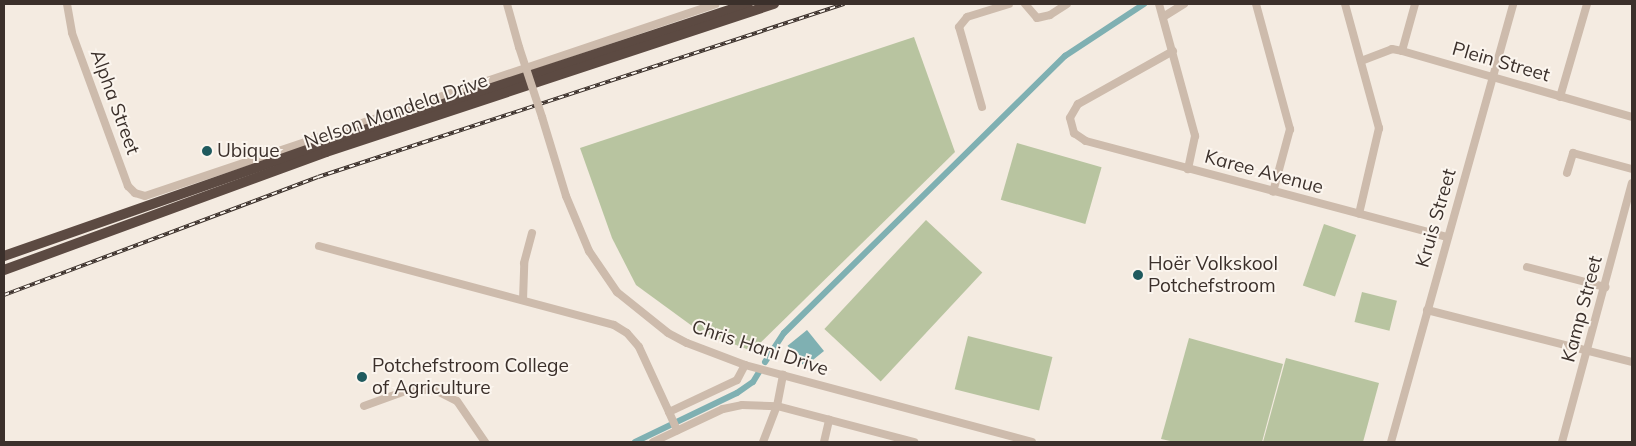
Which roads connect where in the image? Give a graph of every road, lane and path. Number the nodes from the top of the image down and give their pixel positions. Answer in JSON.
{"nodes":[{"id":1,"x":67,"y":4,"type":"edge"},
{"id":2,"x":506,"y":4,"type":"edge"},
{"id":3,"x":716,"y":4,"type":"edge"},
{"id":4,"x":748,"y":4,"type":"edge"},
{"id":5,"x":774,"y":4,"type":"edge"},
{"id":6,"x":1009,"y":4,"type":"edge"},
{"id":7,"x":1025,"y":4,"type":"edge"},
{"id":8,"x":1067,"y":4,"type":"edge"},
{"id":9,"x":1159,"y":4,"type":"edge"},
{"id":10,"x":1184,"y":4,"type":"edge"},
{"id":11,"x":1256,"y":4,"type":"edge"},
{"id":12,"x":1345,"y":4,"type":"edge"},
{"id":13,"x":1415,"y":4,"type":"edge"},
{"id":14,"x":1513,"y":4,"type":"edge"},
{"id":15,"x":1587,"y":4,"type":"edge"},
{"id":16,"x":1163,"y":17,"type":"junction"},
{"id":17,"x":1173,"y":51,"type":"junction"},
{"id":18,"x":1402,"y":51,"type":"junction"},
{"id":19,"x":1361,"y":61,"type":"junction"},
{"id":20,"x":1493,"y":77,"type":"junction"},
{"id":21,"x":1560,"y":97,"type":"junction"},
{"id":22,"x":982,"y":107,"type":"dead end"},
{"id":23,"x":1632,"y":117,"type":"edge"},
{"id":24,"x":1632,"y":168,"type":"edge"},
{"id":25,"x":1188,"y":169,"type":"junction"},
{"id":26,"x":1567,"y":173,"type":"dead end"},
{"id":27,"x":1632,"y":183,"type":"edge"},
{"id":28,"x":1272,"y":192,"type":"junction"},
{"id":29,"x":1359,"y":214,"type":"junction"},
{"id":30,"x":532,"y":233,"type":"dead end"},
{"id":31,"x":1447,"y":237,"type":"junction"},
{"id":32,"x":318,"y":246,"type":"dead end"},
{"id":33,"x":4,"y":256,"type":"edge"},
{"id":34,"x":1527,"y":267,"type":"dead end"},
{"id":35,"x":4,"y":270,"type":"edge"},
{"id":36,"x":1605,"y":287,"type":"junction"},
{"id":37,"x":523,"y":300,"type":"junction"},
{"id":38,"x":1427,"y":310,"type":"junction"},
{"id":39,"x":1588,"y":350,"type":"junction"},
{"id":40,"x":1632,"y":362,"type":"edge"},
{"id":41,"x":745,"y":365,"type":"junction"},
{"id":42,"x":783,"y":375,"type":"junction"},
{"id":43,"x":364,"y":406,"type":"dead end"},
{"id":44,"x":778,"y":406,"type":"junction"},
{"id":45,"x":669,"y":412,"type":"junction"},
{"id":46,"x":829,"y":420,"type":"junction"},
{"id":47,"x":675,"y":426,"type":"junction"},
{"id":48,"x":873,"y":433,"type":"junction"},
{"id":49,"x":1019,"y":441,"type":"edge"},
{"id":50,"x":485,"y":442,"type":"edge"},
{"id":51,"x":653,"y":442,"type":"edge"},
{"id":52,"x":763,"y":442,"type":"edge"},
{"id":53,"x":824,"y":442,"type":"edge"},
{"id":54,"x":871,"y":442,"type":"edge"},
{"id":55,"x":914,"y":442,"type":"edge"},
{"id":56,"x":1032,"y":442,"type":"edge"},
{"id":57,"x":1391,"y":442,"type":"edge"},
{"id":58,"x":1562,"y":442,"type":"edge"}],
"edges":[{"from":1,"to":3,"type":"street","name":"Alpha Street"},
{"from":2,"to":41,"type":"street","name":"Chris Hani Drive","bridge":true},
{"from":4,"to":33,"type":"highway","name":"Nelson Mandela Drive"},
{"from":5,"to":35,"type":"highway","name":"Nelson Mandela Drive"},
{"from":6,"to":22,"type":"street"},
{"from":7,"to":8,"type":"street"},
{"from":9,"to":16,"type":"street"},
{"from":10,"to":16,"type":"street"},
{"from":11,"to":28,"type":"street"},
{"from":12,"to":19,"type":"street"},
{"from":13,"to":18,"type":"street"},
{"from":14,"to":20,"type":"street","name":"Kruis Street"},
{"from":15,"to":21,"type":"street"},
{"from":16,"to":17,"type":"street"},
{"from":17,"to":25,"type":"street"},
{"from":17,"to":25,"type":"street","name":"Karee Avenue"},
{"from":18,"to":19,"type":"street","name":"Plein Street"},
{"from":18,"to":20,"type":"street","name":"Plein Street"},
{"from":19,"to":29,"type":"street"},
{"from":20,"to":21,"type":"street","name":"Plein Street"},
{"from":20,"to":31,"type":"street","name":"Kruis Street"},
{"from":21,"to":23,"type":"street","name":"Plein Street"},
{"from":24,"to":26,"type":"street"},
{"from":25,"to":28,"type":"street","name":"Karee Avenue"},
{"from":27,"to":36,"type":"street","name":"Kamp Street"},
{"from":28,"to":29,"type":"street","name":"Karee Avenue"},
{"from":29,"to":31,"type":"street","name":"Karee Avenue"},
{"from":30,"to":37,"type":"street"},
{"from":31,"to":38,"type":"street","name":"Kruis Street"},
{"from":32,"to":37,"type":"street"},
{"from":34,"to":36,"type":"street"},
{"from":36,"to":39,"type":"street","name":"Kamp Street"},
{"from":37,"to":45,"type":"street"},
{"from":38,"to":39,"type":"street"},
{"from":38,"to":57,"type":"street","name":"Kruis Street"},
{"from":39,"to":40,"type":"street"},
{"from":39,"to":58,"type":"street","name":"Kamp Street"},
{"from":41,"to":42,"type":"street","name":"Chris Hani Drive"},
{"from":41,"to":45,"type":"street"},
{"from":42,"to":44,"type":"street"},
{"from":42,"to":49,"type":"street","name":"Chris Hani Drive"},
{"from":43,"to":50,"type":"street"},
{"from":44,"to":46,"type":"street"},
{"from":44,"to":47,"type":"street"},
{"from":44,"to":52,"type":"street"},
{"from":45,"to":47,"type":"street"},
{"from":46,"to":48,"type":"street"},
{"from":46,"to":53,"type":"street"},
{"from":47,"to":51,"type":"street"},
{"from":48,"to":54,"type":"street"},
{"from":48,"to":55,"type":"street"},
{"from":49,"to":56,"type":"street","name":"Chris Hani Drive"}]}
